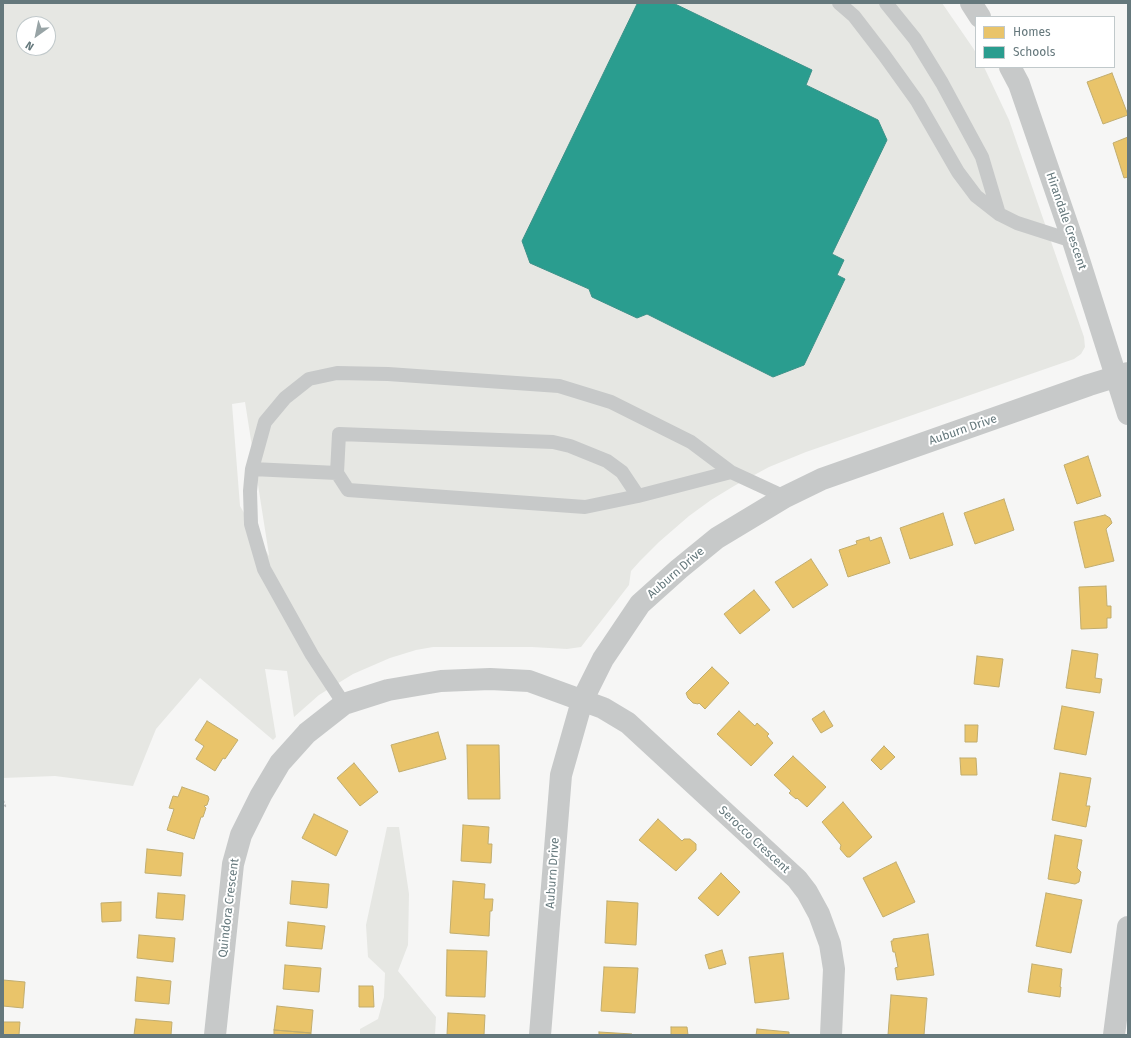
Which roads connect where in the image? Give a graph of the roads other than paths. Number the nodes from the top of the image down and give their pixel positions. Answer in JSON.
{"nodes":[{"id":1,"x":840,"y":3,"type":"edge"},
{"id":2,"x":886,"y":3,"type":"edge"},
{"id":3,"x":971,"y":3,"type":"edge"},
{"id":4,"x":979,"y":16,"type":"edge"},
{"id":5,"x":1010,"y":68,"type":"edge"},
{"id":6,"x":999,"y":214,"type":"junction"},
{"id":7,"x":1074,"y":241,"type":"junction"},
{"id":8,"x":1122,"y":375,"type":"edge"},
{"id":9,"x":1128,"y":414,"type":"edge"},
{"id":10,"x":252,"y":469,"type":"junction"},
{"id":11,"x":731,"y":472,"type":"junction"},
{"id":12,"x":337,"y":473,"type":"junction"},
{"id":13,"x":638,"y":496,"type":"junction"},
{"id":14,"x":785,"y":497,"type":"junction"},
{"id":15,"x":582,"y":700,"type":"junction"},
{"id":16,"x":344,"y":704,"type":"junction"},
{"id":17,"x":1128,"y":927,"type":"edge"},
{"id":18,"x":215,"y":1035,"type":"edge"},
{"id":19,"x":540,"y":1035,"type":"edge"},
{"id":20,"x":832,"y":1035,"type":"edge"},
{"id":21,"x":1114,"y":1035,"type":"edge"}],
"edges":[{"from":1,"to":6,"type":"lane"},
{"from":2,"to":6,"type":"lane"},
{"from":3,"to":4,"type":"street"},
{"from":5,"to":7,"type":"street","name":"Hirandale Crescent"},
{"from":6,"to":7,"type":"lane"},
{"from":7,"to":8,"type":"street","name":"Hirandale Crescent"},
{"from":8,"to":9,"type":"street","name":"Hirandale Crescent"},
{"from":8,"to":14,"type":"street","name":"Auburn Drive"},
{"from":10,"to":11,"type":"lane"},
{"from":10,"to":12,"type":"lane"},
{"from":10,"to":16,"type":"lane"},
{"from":11,"to":13,"type":"lane"},
{"from":11,"to":14,"type":"lane"},
{"from":12,"to":13,"type":"lane"},
{"from":12,"to":13,"type":"lane"},
{"from":14,"to":15,"type":"street","name":"Auburn Drive"},
{"from":15,"to":16,"type":"street","name":"Quindora Crescent"},
{"from":15,"to":19,"type":"street","name":"Auburn Drive"},
{"from":15,"to":20,"type":"street","name":"Serocco Crescent"},
{"from":16,"to":18,"type":"street","name":"Quindora Crescent"},
{"from":17,"to":21,"type":"street"}]}
